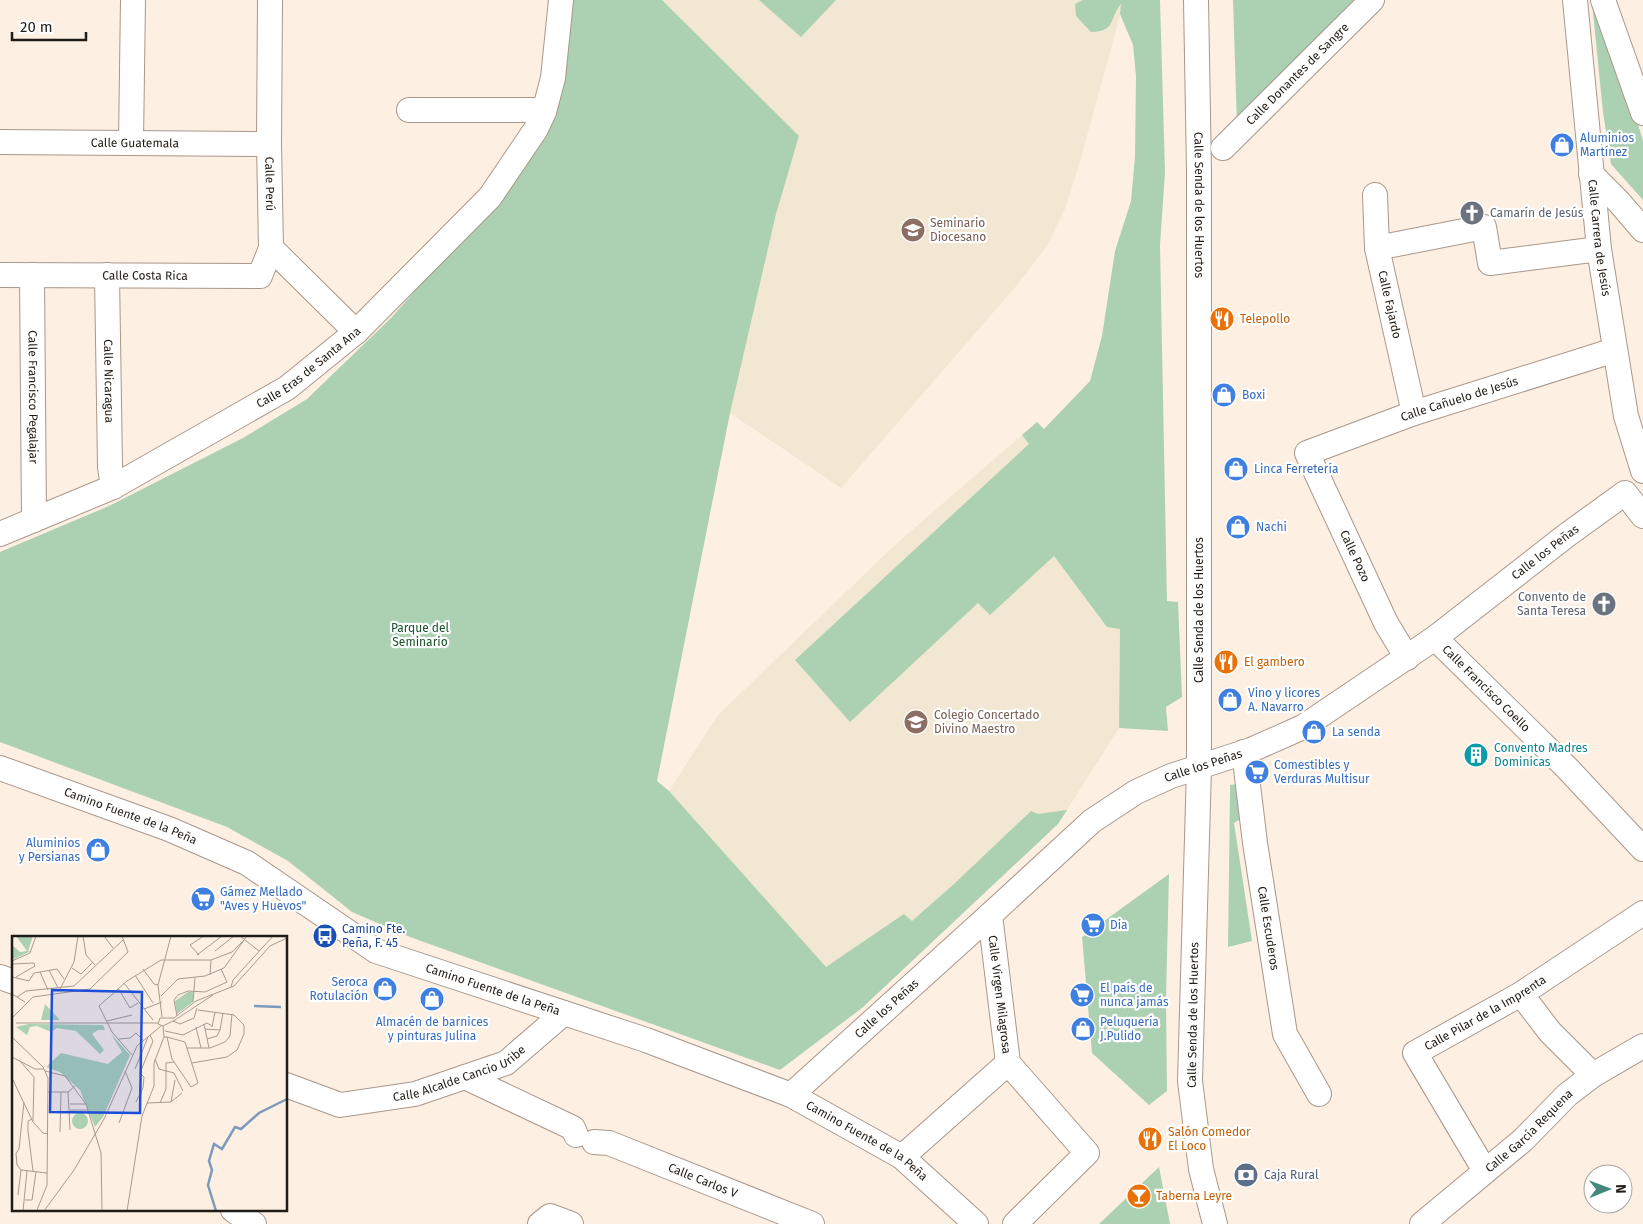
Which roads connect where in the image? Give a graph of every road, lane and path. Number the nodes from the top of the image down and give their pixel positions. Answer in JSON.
{"nodes":[{"id":1,"x":133,"y":0,"type":"edge"},
{"id":2,"x":270,"y":0,"type":"edge"},
{"id":3,"x":561,"y":0,"type":"edge"},
{"id":4,"x":1196,"y":0,"type":"edge"},
{"id":5,"x":1372,"y":0,"type":"edge"},
{"id":6,"x":1575,"y":0,"type":"edge"},
{"id":7,"x":1603,"y":0,"type":"edge"},
{"id":8,"x":409,"y":110,"type":"dead end"},
{"id":9,"x":544,"y":110,"type":"junction"},
{"id":10,"x":1643,"y":113,"type":"edge"},
{"id":11,"x":0,"y":142,"type":"edge"},
{"id":12,"x":131,"y":142,"type":"junction"},
{"id":13,"x":269,"y":144,"type":"junction"},
{"id":14,"x":1223,"y":148,"type":"dead end"},
{"id":15,"x":1591,"y":174,"type":"junction"},
{"id":16,"x":1375,"y":195,"type":"dead end"},
{"id":17,"x":1643,"y":230,"type":"edge"},
{"id":18,"x":271,"y":248,"type":"junction"},
{"id":19,"x":1377,"y":248,"type":"junction"},
{"id":20,"x":1599,"y":248,"type":"junction"},
{"id":21,"x":0,"y":275,"type":"edge"},
{"id":22,"x":32,"y":275,"type":"junction"},
{"id":23,"x":107,"y":275,"type":"junction"},
{"id":24,"x":356,"y":332,"type":"junction"},
{"id":25,"x":1614,"y":350,"type":"junction"},
{"id":26,"x":1414,"y":413,"type":"junction"},
{"id":27,"x":1307,"y":453,"type":"joint"},
{"id":28,"x":1643,"y":471,"type":"edge"},
{"id":29,"x":113,"y":487,"type":"junction"},
{"id":30,"x":1643,"y":516,"type":"edge"},
{"id":31,"x":34,"y":520,"type":"junction"},
{"id":32,"x":0,"y":534,"type":"edge"},
{"id":33,"x":1435,"y":638,"type":"junction"},
{"id":34,"x":1407,"y":658,"type":"junction"},
{"id":35,"x":1244,"y":752,"type":"junction"},
{"id":36,"x":0,"y":768,"type":"edge"},
{"id":37,"x":1199,"y":768,"type":"junction"},
{"id":38,"x":1643,"y":849,"type":"edge"},
{"id":39,"x":1643,"y":913,"type":"edge"},
{"id":40,"x":990,"y":915,"type":"junction"},
{"id":41,"x":1521,"y":994,"type":"junction"},
{"id":42,"x":564,"y":1013,"type":"junction"},
{"id":43,"x":1643,"y":1046,"type":"edge"},
{"id":44,"x":1008,"y":1064,"type":"junction"},
{"id":45,"x":1593,"y":1075,"type":"junction"},
{"id":46,"x":465,"y":1077,"type":"junction"},
{"id":47,"x":288,"y":1086,"type":"edge"},
{"id":48,"x":1319,"y":1094,"type":"dead end"},
{"id":49,"x":791,"y":1095,"type":"junction"},
{"id":50,"x":902,"y":1157,"type":"junction"},
{"id":51,"x":1485,"y":1171,"type":"junction"},
{"id":52,"x":236,"y":1212,"type":"edge"},
{"id":53,"x":1213,"y":1222,"type":"edge"},
{"id":54,"x":254,"y":1224,"type":"edge"},
{"id":55,"x":540,"y":1224,"type":"edge"},
{"id":56,"x":570,"y":1224,"type":"edge"},
{"id":57,"x":812,"y":1224,"type":"edge"},
{"id":58,"x":976,"y":1224,"type":"edge"},
{"id":59,"x":1015,"y":1224,"type":"edge"},
{"id":60,"x":1422,"y":1224,"type":"edge"}],
"edges":[{"from":1,"to":12,"type":"street"},
{"from":2,"to":13,"type":"street","name":"Calle Perú"},
{"from":3,"to":9,"type":"street","name":"Calle Eras de Santa Ana"},
{"from":4,"to":37,"type":"street","name":"Calle Senda de los Huertos"},
{"from":5,"to":14,"type":"street","name":"Calle Donantes de Sangre"},
{"from":6,"to":15,"type":"street","name":"Calle Carrera de Jesús"},
{"from":7,"to":10,"type":"street"},
{"from":8,"to":9,"type":"street"},
{"from":9,"to":24,"type":"street","name":"Calle Eras de Santa Ana"},
{"from":11,"to":12,"type":"street","name":"Calle Guatemala"},
{"from":12,"to":13,"type":"street","name":"Calle Guatemala"},
{"from":13,"to":18,"type":"street","name":"Calle Perú"},
{"from":15,"to":17,"type":"street"},
{"from":15,"to":20,"type":"street","name":"Calle Carrera de Jesús"},
{"from":16,"to":19,"type":"street","name":"Calle Fajardo"},
{"from":18,"to":23,"type":"street","name":"Calle Costa Rica"},
{"from":18,"to":24,"type":"street"},
{"from":19,"to":20,"type":"street"},
{"from":19,"to":26,"type":"street","name":"Calle Fajardo"},
{"from":20,"to":25,"type":"street","name":"Calle Carrera de Jesús"},
{"from":21,"to":22,"type":"street","name":"Calle Costa Rica"},
{"from":22,"to":23,"type":"street","name":"Calle Costa Rica"},
{"from":22,"to":31,"type":"street","name":"Calle Francisco Pegalajar"},
{"from":23,"to":29,"type":"street","name":"Calle Nicaragua"},
{"from":24,"to":29,"type":"street","name":"Calle Eras de Santa Ana"},
{"from":25,"to":26,"type":"street","name":"Calle Cañuelo de Jesús"},
{"from":25,"to":28,"type":"street","name":"Calle Carrera de Jesús"},
{"from":26,"to":27,"type":"street","name":"Calle Cañuelo de Jesús"},
{"from":27,"to":34,"type":"street","name":"Calle Pozo"},
{"from":29,"to":31,"type":"street","name":"Calle Eras de Santa Ana"},
{"from":30,"to":33,"type":"street","name":"Calle los Peñas"},
{"from":31,"to":32,"type":"street","name":"Calle Eras de Santa Ana"},
{"from":33,"to":34,"type":"street","name":"Calle los Peñas"},
{"from":33,"to":38,"type":"street","name":"Calle Francisco Coello"},
{"from":34,"to":35,"type":"street","name":"Calle los Peñas"},
{"from":35,"to":37,"type":"street","name":"Calle los Peñas"},
{"from":35,"to":48,"type":"street","name":"Calle Escuderos"},
{"from":36,"to":42,"type":"street","name":"Camino Fuente de la Peña"},
{"from":37,"to":40,"type":"street","name":"Calle los Peñas"},
{"from":37,"to":53,"type":"street","name":"Calle Senda de los Huertos"},
{"from":39,"to":41,"type":"street","name":"Calle Pilar de la Imprenta"},
{"from":40,"to":44,"type":"street","name":"Calle Virgen Milagrosa"},
{"from":40,"to":49,"type":"street","name":"Calle los Peñas"},
{"from":41,"to":45,"type":"street"},
{"from":41,"to":51,"type":"street","name":"Calle Pilar de la Imprenta"},
{"from":42,"to":46,"type":"street","name":"Calle Alcalde Cancio Uribe"},
{"from":42,"to":49,"type":"street","name":"Camino Fuente de la Peña"},
{"from":43,"to":45,"type":"street","name":"Calle García Requena"},
{"from":44,"to":50,"type":"street"},
{"from":44,"to":59,"type":"street","name":"Calle Virgen Milagrosa"},
{"from":45,"to":51,"type":"street","name":"Calle García Requena"},
{"from":46,"to":47,"type":"street","name":"Calle Alcalde Cancio Uribe"},
{"from":46,"to":57,"type":"street","name":"Calle Carlos V"},
{"from":49,"to":50,"type":"street","name":"Camino Fuente de la Peña"},
{"from":50,"to":58,"type":"street","name":"Camino Fuente de la Peña"},
{"from":51,"to":60,"type":"street","name":"Calle García Requena"},
{"from":52,"to":54,"type":"street"},
{"from":55,"to":56,"type":"street"}]}
